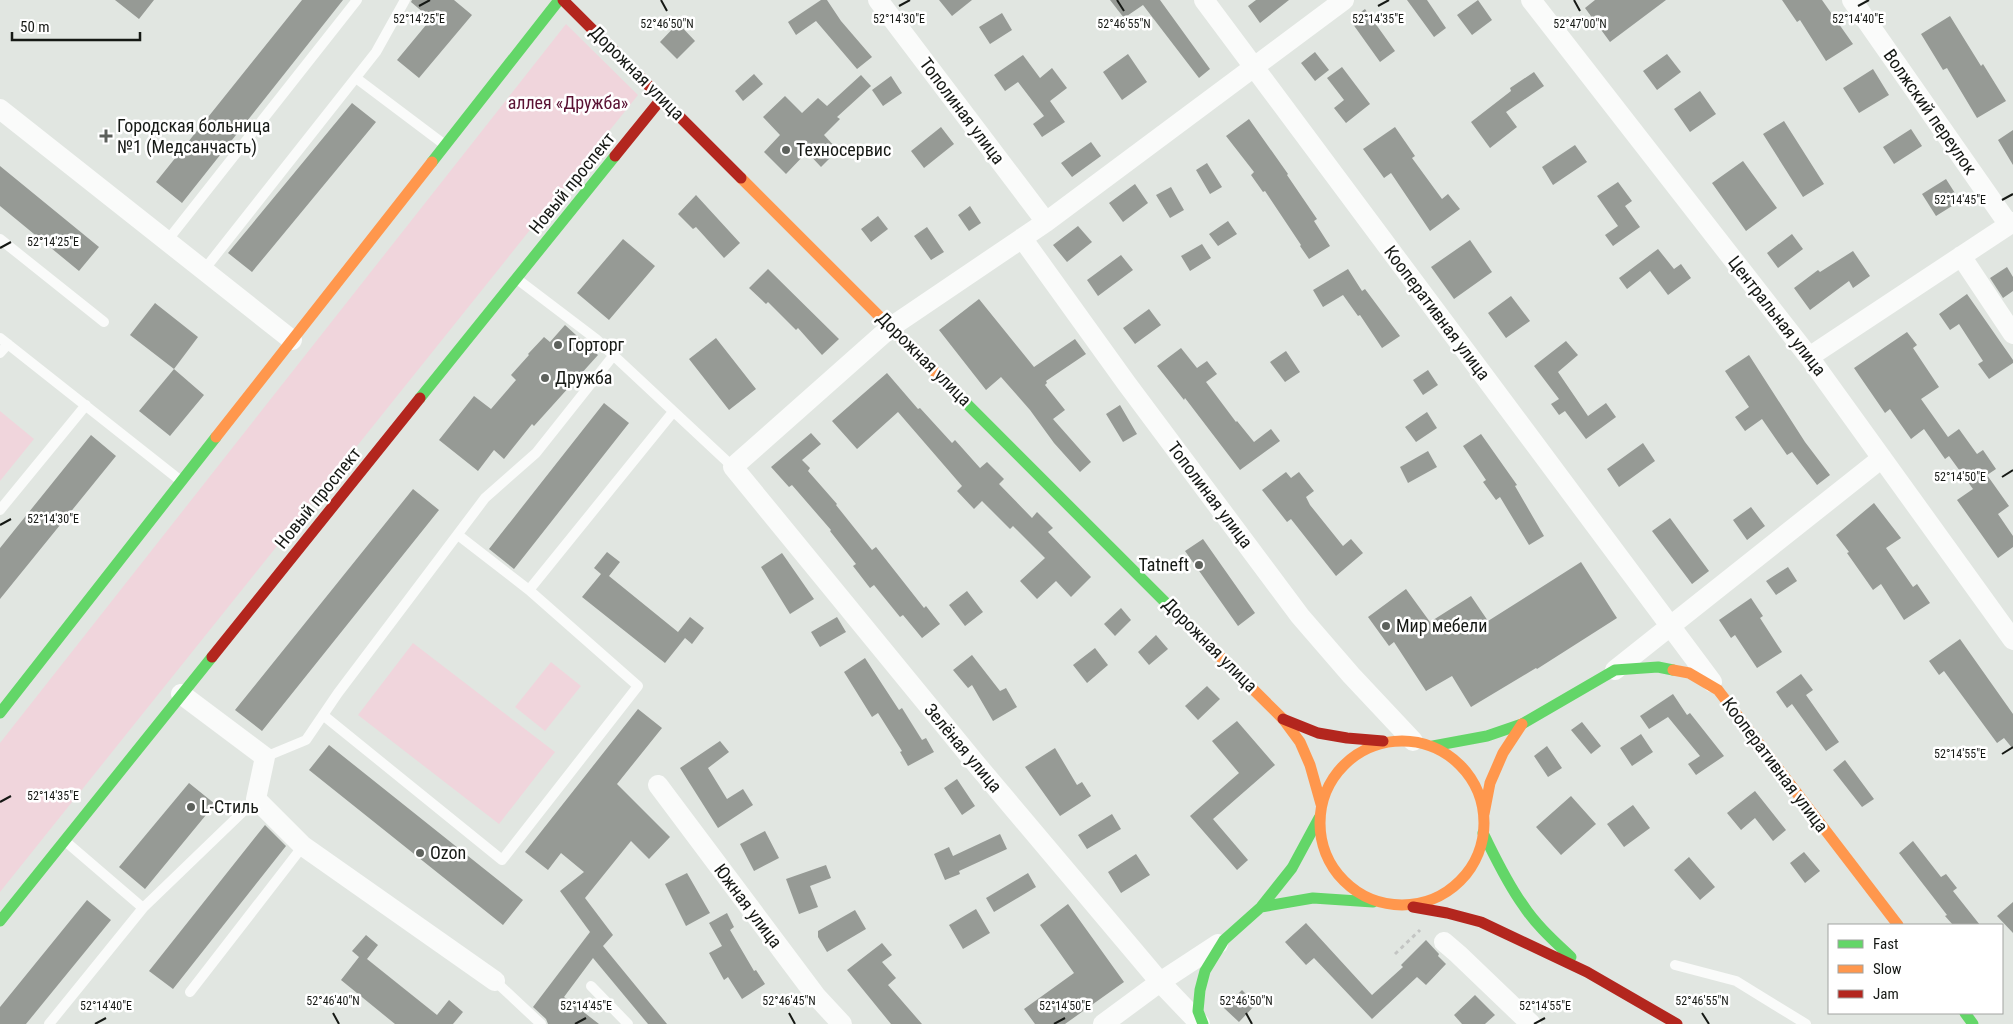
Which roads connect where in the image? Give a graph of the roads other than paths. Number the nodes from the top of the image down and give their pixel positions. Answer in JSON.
{"nodes":[{"id":1,"x":357,"y":0,"type":"edge"},
{"id":2,"x":405,"y":0,"type":"edge"},
{"id":3,"x":559,"y":0,"type":"edge"},
{"id":4,"x":563,"y":0,"type":"edge"},
{"id":5,"x":878,"y":0,"type":"edge"},
{"id":6,"x":1204,"y":0,"type":"edge"},
{"id":7,"x":1344,"y":0,"type":"edge"},
{"id":8,"x":1531,"y":0,"type":"edge"},
{"id":9,"x":1852,"y":0,"type":"edge"},
{"id":10,"x":1254,"y":67,"type":"junction"},
{"id":11,"x":356,"y":78,"type":"junction"},
{"id":12,"x":662,"y":98,"type":"junction"},
{"id":13,"x":0,"y":109,"type":"edge"},
{"id":14,"x":446,"y":145,"type":"junction"},
{"id":15,"x":1046,"y":222,"type":"junction"},
{"id":16,"x":2011,"y":224,"type":"edge"},
{"id":17,"x":1022,"y":238,"type":"junction"},
{"id":18,"x":0,"y":239,"type":"edge"},
{"id":19,"x":167,"y":241,"type":"junction"},
{"id":20,"x":1961,"y":256,"type":"junction"},
{"id":21,"x":204,"y":270,"type":"junction"},
{"id":22,"x":517,"y":279,"type":"junction"},
{"id":23,"x":104,"y":322,"type":"dead end"},
{"id":24,"x":891,"y":327,"type":"junction"},
{"id":25,"x":2013,"y":334,"type":"edge"},
{"id":26,"x":292,"y":340,"type":"junction"},
{"id":27,"x":4,"y":341,"type":"edge"},
{"id":28,"x":0,"y":353,"type":"edge"},
{"id":29,"x":613,"y":356,"type":"junction"},
{"id":30,"x":1809,"y":357,"type":"junction"},
{"id":31,"x":86,"y":405,"type":"junction"},
{"id":32,"x":673,"y":412,"type":"junction"},
{"id":33,"x":1882,"y":458,"type":"junction"},
{"id":34,"x":732,"y":467,"type":"junction"},
{"id":35,"x":182,"y":482,"type":"junction"},
{"id":36,"x":0,"y":510,"type":"edge"},
{"id":37,"x":458,"y":535,"type":"junction"},
{"id":38,"x":529,"y":590,"type":"junction"},
{"id":39,"x":1670,"y":626,"type":"junction"},
{"id":40,"x":2013,"y":640,"type":"edge"},
{"id":41,"x":1615,"y":670,"type":"junction"},
{"id":42,"x":1718,"y":690,"type":"junction"},
{"id":43,"x":181,"y":694,"type":"junction"},
{"id":44,"x":0,"y":713,"type":"edge"},
{"id":45,"x":323,"y":715,"type":"junction"},
{"id":46,"x":1283,"y":719,"type":"junction"},
{"id":47,"x":1522,"y":724,"type":"junction"},
{"id":48,"x":1387,"y":741,"type":"junction"},
{"id":49,"x":1414,"y":741,"type":"junction"},
{"id":50,"x":1433,"y":746,"type":"junction"},
{"id":51,"x":264,"y":757,"type":"junction"},
{"id":52,"x":658,"y":785,"type":"dead end"},
{"id":53,"x":256,"y":799,"type":"junction"},
{"id":54,"x":1321,"y":804,"type":"junction"},
{"id":55,"x":1484,"y":815,"type":"junction"},
{"id":56,"x":1319,"y":818,"type":"junction"},
{"id":57,"x":1483,"y":833,"type":"junction"},
{"id":58,"x":64,"y":840,"type":"junction"},
{"id":59,"x":303,"y":846,"type":"junction"},
{"id":60,"x":1380,"y":902,"type":"junction"},
{"id":61,"x":1400,"y":905,"type":"junction"},
{"id":62,"x":1261,"y":907,"type":"junction"},
{"id":63,"x":143,"y":908,"type":"junction"},
{"id":64,"x":0,"y":921,"type":"edge"},
{"id":65,"x":1897,"y":924,"type":"edge"},
{"id":66,"x":1224,"y":940,"type":"junction"},
{"id":67,"x":1444,"y":942,"type":"road end"},
{"id":68,"x":1675,"y":965,"type":"dead end"},
{"id":69,"x":1587,"y":972,"type":"junction"},
{"id":70,"x":495,"y":981,"type":"joint"},
{"id":71,"x":1160,"y":982,"type":"junction"},
{"id":72,"x":591,"y":986,"type":"dead end"},
{"id":73,"x":190,"y":992,"type":"dead end"},
{"id":74,"x":49,"y":1024,"type":"edge"},
{"id":75,"x":541,"y":1024,"type":"edge"},
{"id":76,"x":628,"y":1024,"type":"edge"},
{"id":77,"x":842,"y":1024,"type":"edge"},
{"id":78,"x":1103,"y":1024,"type":"edge"},
{"id":79,"x":1202,"y":1024,"type":"edge"},
{"id":80,"x":1531,"y":1024,"type":"edge"},
{"id":81,"x":1677,"y":1024,"type":"edge"},
{"id":82,"x":1806,"y":1024,"type":"edge"}],
"edges":[{"from":1,"to":19,"type":"lane"},
{"from":2,"to":11,"type":"lane"},
{"from":3,"to":14,"type":"main road"},
{"from":4,"to":12,"type":"main road","name":"Дорожная улица"},
{"from":5,"to":15,"type":"street","name":"Тополиная улица"},
{"from":6,"to":10,"type":"street","name":"Кооперативная улица"},
{"from":7,"to":10,"type":"street"},
{"from":8,"to":30,"type":"street","name":"Центральная улица"},
{"from":9,"to":16,"type":"street","name":"Волжский переулок"},
{"from":10,"to":15,"type":"street"},
{"from":10,"to":39,"type":"street","name":"Кооперативная улица"},
{"from":11,"to":14,"type":"lane"},
{"from":11,"to":21,"type":"lane"},
{"from":12,"to":22,"type":"main road","name":"Новый проспект"},
{"from":12,"to":24,"type":"main road","name":"Дорожная улица"},
{"from":13,"to":19,"type":"street"},
{"from":14,"to":26,"type":"main road"},
{"from":15,"to":17,"type":"street"},
{"from":16,"to":20,"type":"street","name":"Волжский переулок"},
{"from":17,"to":24,"type":"street"},
{"from":17,"to":49,"type":"street","name":"Тополиная улица"},
{"from":18,"to":23,"type":"lane"},
{"from":19,"to":21,"type":"street"},
{"from":20,"to":25,"type":"street"},
{"from":20,"to":30,"type":"street","name":"Волжский переулок"},
{"from":21,"to":26,"type":"street"},
{"from":22,"to":29,"type":"lane"},
{"from":22,"to":43,"type":"main road","name":"Новый проспект"},
{"from":24,"to":34,"type":"street"},
{"from":24,"to":46,"type":"main road","name":"Дорожная улица"},
{"from":26,"to":35,"type":"main road"},
{"from":27,"to":28,"type":"lane"},
{"from":27,"to":31,"type":"lane"},
{"from":29,"to":32,"type":"lane"},
{"from":29,"to":37,"type":"lane"},
{"from":30,"to":33,"type":"street","name":"Центральная улица"},
{"from":31,"to":35,"type":"lane"},
{"from":31,"to":36,"type":"lane"},
{"from":32,"to":34,"type":"lane"},
{"from":32,"to":38,"type":"lane"},
{"from":33,"to":39,"type":"street"},
{"from":33,"to":40,"type":"street","name":"Центральная улица"},
{"from":34,"to":71,"type":"street","name":"Зелёная улица"},
{"from":35,"to":44,"type":"main road"},
{"from":37,"to":38,"type":"lane"},
{"from":37,"to":45,"type":"lane"},
{"from":38,"to":45,"type":"lane"},
{"from":39,"to":41,"type":"street"},
{"from":39,"to":42,"type":"street","name":"Кооперативная улица"},
{"from":41,"to":42,"type":"main road","name":"Кооперативная улица"},
{"from":41,"to":47,"type":"main road"},
{"from":42,"to":65,"type":"main road","name":"Кооперативная улица"},
{"from":43,"to":51,"type":"street"},
{"from":43,"to":58,"type":"main road","name":"Новый проспект"},
{"from":45,"to":51,"type":"lane"},
{"from":46,"to":48,"type":"main road"},
{"from":46,"to":54,"type":"main road"},
{"from":47,"to":50,"type":"main road"},
{"from":47,"to":55,"type":"main road"},
{"from":48,"to":49,"type":"main road"},
{"from":48,"to":54,"type":"main road"},
{"from":49,"to":50,"type":"main road"},
{"from":50,"to":55,"type":"main road"},
{"from":51,"to":53,"type":"street"},
{"from":52,"to":77,"type":"street","name":"Южная улица"},
{"from":53,"to":59,"type":"street"},
{"from":53,"to":63,"type":"lane"},
{"from":54,"to":56,"type":"main road"},
{"from":55,"to":57,"type":"main road"},
{"from":56,"to":60,"type":"main road"},
{"from":56,"to":62,"type":"main road"},
{"from":57,"to":61,"type":"main road"},
{"from":57,"to":69,"type":"main road"},
{"from":58,"to":63,"type":"lane"},
{"from":58,"to":64,"type":"main road","name":"Новый проспект"},
{"from":59,"to":70,"type":"street"},
{"from":59,"to":73,"type":"lane"},
{"from":60,"to":61,"type":"main road"},
{"from":60,"to":62,"type":"main road"},
{"from":61,"to":69,"type":"main road"},
{"from":62,"to":66,"type":"main road"},
{"from":63,"to":74,"type":"lane"},
{"from":66,"to":71,"type":"street"},
{"from":66,"to":79,"type":"main road"},
{"from":67,"to":80,"type":"street"},
{"from":68,"to":82,"type":"lane"},
{"from":69,"to":81,"type":"main road"},
{"from":70,"to":75,"type":"lane"},
{"from":71,"to":78,"type":"street"},
{"from":71,"to":79,"type":"street","name":"Зелёная улица"},
{"from":72,"to":76,"type":"lane"}]}
